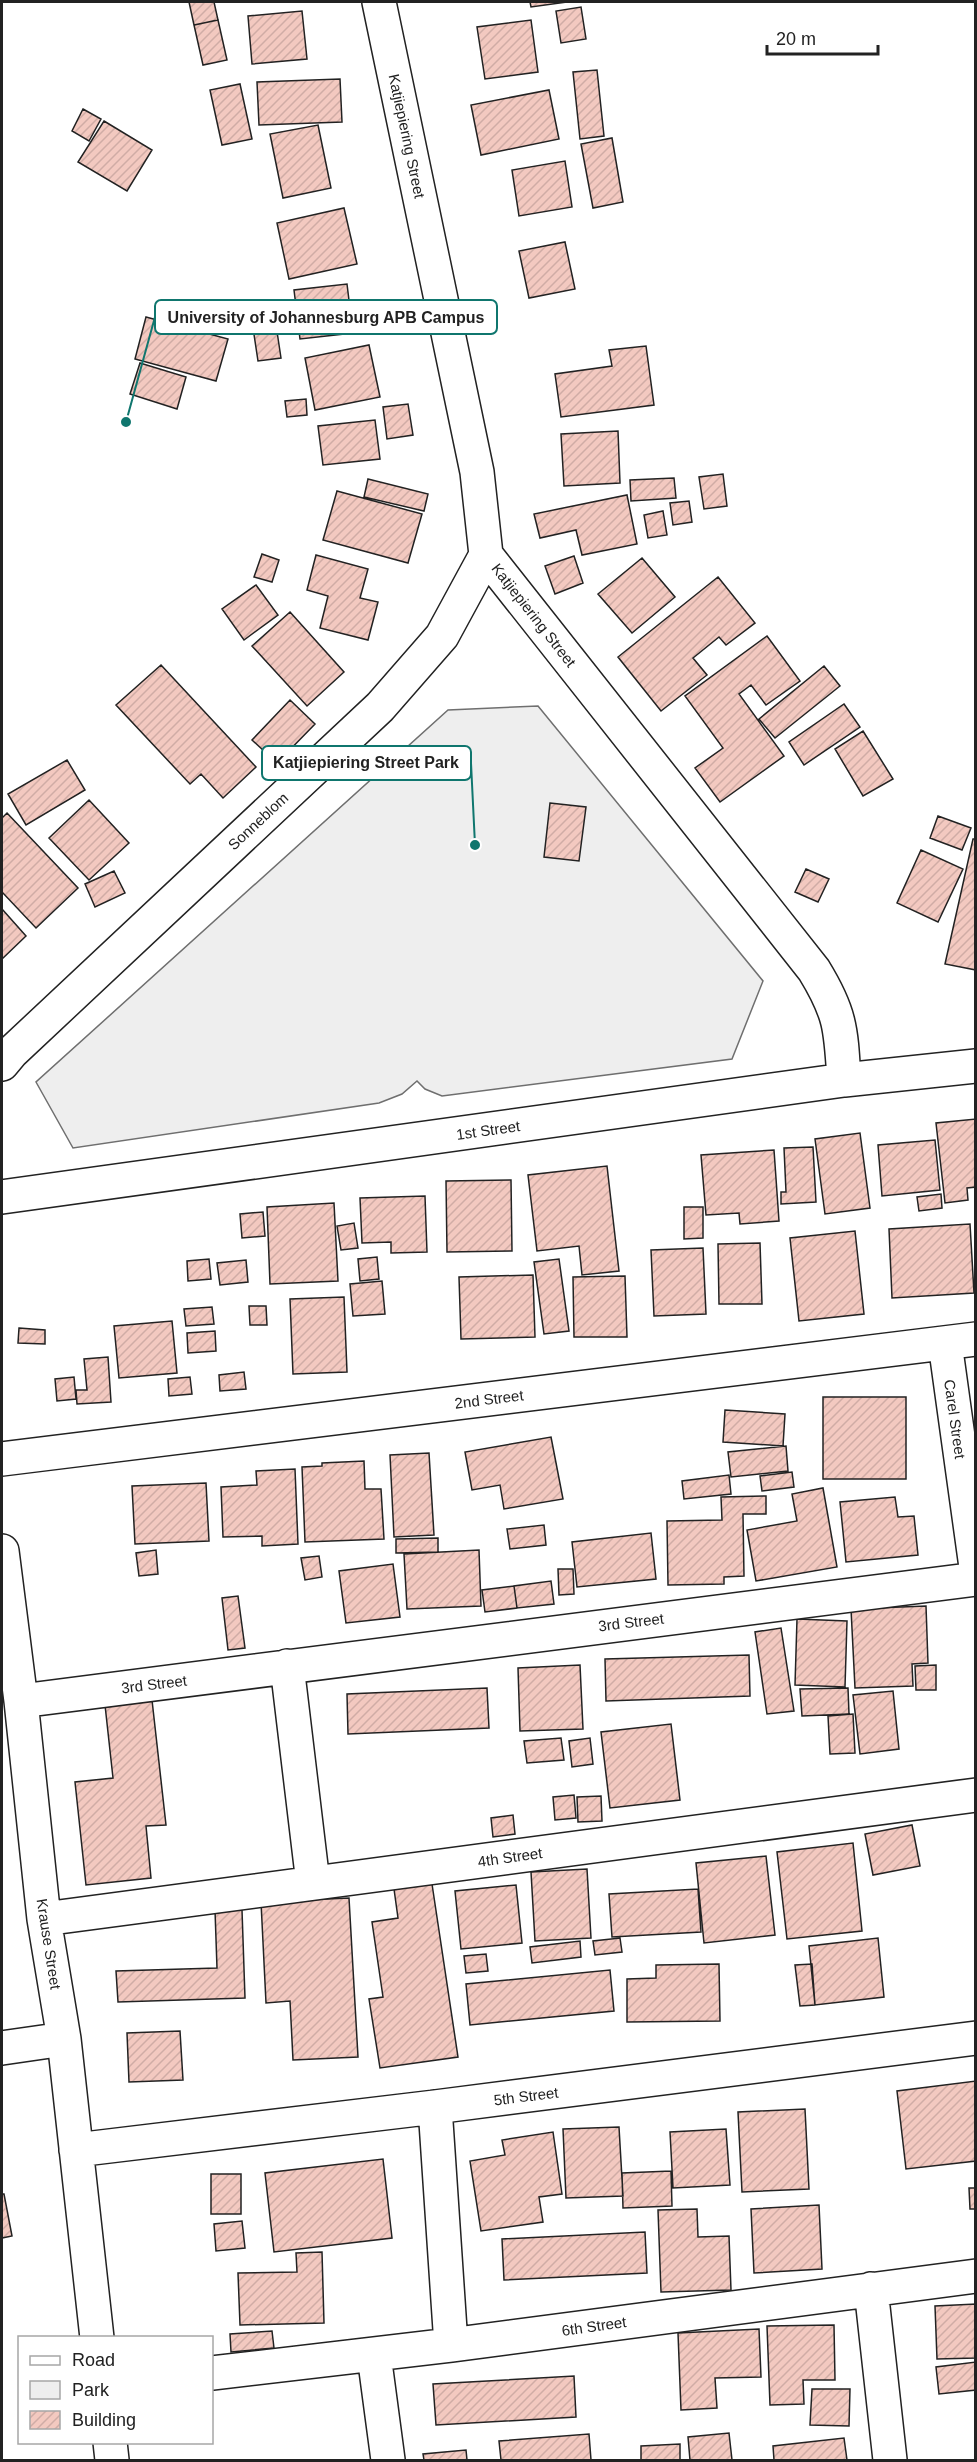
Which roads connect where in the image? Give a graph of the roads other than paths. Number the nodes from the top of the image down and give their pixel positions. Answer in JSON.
{"nodes":[{"id":1,"x":379,"y":2,"type":"edge"},
{"id":2,"x":486,"y":555,"type":"junction"},
{"id":3,"x":2,"y":1064,"type":"edge"},
{"id":4,"x":975,"y":1066,"type":"edge"},
{"id":5,"x":843,"y":1080,"type":"junction"},
{"id":6,"x":2,"y":1197,"type":"edge"},
{"id":7,"x":960,"y":1341,"type":"edge"},
{"id":8,"x":2,"y":1459,"type":"edge"},
{"id":9,"x":2,"y":1551,"type":"edge"},
{"id":10,"x":975,"y":1567,"type":"edge"},
{"id":11,"x":975,"y":1579,"type":"edge"},
{"id":12,"x":287,"y":1666,"type":"junction"},
{"id":13,"x":21,"y":1701,"type":"junction"},
{"id":14,"x":975,"y":1795,"type":"edge"},
{"id":15,"x":313,"y":1883,"type":"junction"},
{"id":16,"x":44,"y":1919,"type":"junction"},
{"id":17,"x":975,"y":2038,"type":"edge"},
{"id":18,"x":64,"y":2039,"type":"junction"},
{"id":19,"x":2,"y":2048,"type":"edge"},
{"id":20,"x":435,"y":2107,"type":"junction"},
{"id":21,"x":76,"y":2150,"type":"junction"},
{"id":22,"x":975,"y":2276,"type":"edge"},
{"id":23,"x":871,"y":2289,"type":"junction"},
{"id":24,"x":97,"y":2336,"type":"edge"},
{"id":25,"x":451,"y":2345,"type":"junction"},
{"id":26,"x":374,"y":2355,"type":"junction"},
{"id":27,"x":213,"y":2373,"type":"edge"},
{"id":28,"x":110,"y":2444,"type":"edge"},
{"id":29,"x":112,"y":2460,"type":"edge"},
{"id":30,"x":388,"y":2460,"type":"edge"},
{"id":31,"x":890,"y":2460,"type":"edge"}],
"edges":[{"from":1,"to":2,"type":"street","name":"Katjiepiering Street"},
{"from":2,"to":3,"type":"street","name":"Sonneblom"},
{"from":2,"to":5,"type":"street","name":"Katjiepiering Street"},
{"from":4,"to":5,"type":"street","name":"1st Street"},
{"from":5,"to":6,"type":"street","name":"1st Street"},
{"from":7,"to":8,"type":"street","name":"2nd Street"},
{"from":7,"to":10,"type":"street","name":"Carel Street"},
{"from":9,"to":13,"type":"street","name":"Krause Street"},
{"from":11,"to":12,"type":"street","name":"3rd Street"},
{"from":12,"to":13,"type":"street","name":"3rd Street"},
{"from":12,"to":15,"type":"street"},
{"from":13,"to":16,"type":"street","name":"Krause Street"},
{"from":14,"to":15,"type":"street","name":"4th Street"},
{"from":15,"to":16,"type":"street","name":"4th Street"},
{"from":16,"to":18,"type":"street","name":"Krause Street"},
{"from":17,"to":20,"type":"street","name":"5th Street"},
{"from":18,"to":19,"type":"street"},
{"from":18,"to":21,"type":"street","name":"Krause Street"},
{"from":20,"to":21,"type":"street","name":"5th Street"},
{"from":20,"to":25,"type":"street"},
{"from":21,"to":24,"type":"street","name":"Krause Street"},
{"from":22,"to":23,"type":"street","name":"6th Street"},
{"from":23,"to":25,"type":"street","name":"6th Street"},
{"from":23,"to":31,"type":"street"},
{"from":25,"to":26,"type":"street","name":"6th Street"},
{"from":26,"to":27,"type":"street","name":"6th Street"},
{"from":26,"to":30,"type":"street"},
{"from":28,"to":29,"type":"street"}]}
